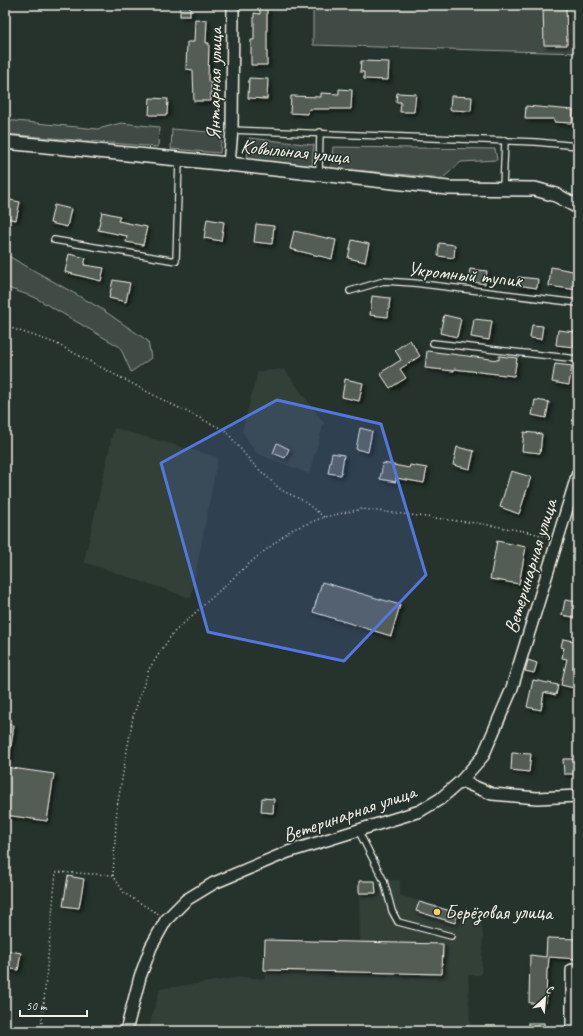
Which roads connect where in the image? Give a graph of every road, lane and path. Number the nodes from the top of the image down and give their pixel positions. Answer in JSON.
{"nodes":[{"id":1,"x":233,"y":5,"type":"edge"},
{"id":2,"x":232,"y":130,"type":"junction"},
{"id":3,"x":320,"y":132,"type":"junction"},
{"id":4,"x":505,"y":140,"type":"junction"},
{"id":5,"x":5,"y":142,"type":"edge"},
{"id":6,"x":578,"y":146,"type":"edge"},
{"id":7,"x":179,"y":160,"type":"junction"},
{"id":8,"x":229,"y":164,"type":"junction"},
{"id":9,"x":319,"y":173,"type":"junction"},
{"id":10,"x":503,"y":188,"type":"junction"},
{"id":11,"x":578,"y":207,"type":"edge"},
{"id":12,"x":54,"y":240,"type":"dead end"},
{"id":13,"x":350,"y":291,"type":"dead end"},
{"id":14,"x":578,"y":303,"type":"edge"},
{"id":15,"x":5,"y":326,"type":"edge"},
{"id":16,"x":433,"y":343,"type":"dead end"},
{"id":17,"x":578,"y":359,"type":"edge"},
{"id":18,"x":578,"y":473,"type":"edge"},
{"id":19,"x":324,"y":517,"type":"junction"},
{"id":20,"x":557,"y":539,"type":"junction"},
{"id":21,"x":461,"y":782,"type":"junction"},
{"id":22,"x":578,"y":796,"type":"edge"},
{"id":23,"x":358,"y":829,"type":"junction"},
{"id":24,"x":113,"y":875,"type":"junction"},
{"id":25,"x":166,"y":920,"type":"junction"},
{"id":26,"x":451,"y":936,"type":"dead end"},
{"id":27,"x":572,"y":970,"type":"dead end"},
{"id":28,"x":41,"y":1031,"type":"edge"},
{"id":29,"x":126,"y":1031,"type":"edge"},
{"id":30,"x":572,"y":1031,"type":"edge"}],
"edges":[{"from":1,"to":2,"type":"street","name":"Янтарная улица"},
{"from":2,"to":3,"type":"lane"},
{"from":2,"to":8,"type":"street","name":"Янтарная улица"},
{"from":3,"to":4,"type":"lane"},
{"from":3,"to":9,"type":"lane"},
{"from":4,"to":6,"type":"lane"},
{"from":4,"to":10,"type":"lane"},
{"from":5,"to":7,"type":"street","name":"Ковыльная улица"},
{"from":7,"to":8,"type":"street","name":"Ковыльная улица"},
{"from":7,"to":12,"type":"lane"},
{"from":8,"to":9,"type":"street","name":"Ковыльная улица"},
{"from":9,"to":10,"type":"street","name":"Ковыльная улица"},
{"from":10,"to":11,"type":"street","name":"Ковыльная улица"},
{"from":13,"to":14,"type":"lane","name":"Укромный тупик"},
{"from":15,"to":19,"type":"path"},
{"from":16,"to":17,"type":"lane"},
{"from":18,"to":20,"type":"street","name":"Ветеринарная улица"},
{"from":19,"to":20,"type":"path"},
{"from":19,"to":24,"type":"path"},
{"from":20,"to":21,"type":"street","name":"Ветеринарная улица"},
{"from":21,"to":22,"type":"street"},
{"from":21,"to":23,"type":"street","name":"Ветеринарная улица"},
{"from":23,"to":25,"type":"street","name":"Ветеринарная улица"},
{"from":23,"to":26,"type":"lane"},
{"from":24,"to":25,"type":"path"},
{"from":24,"to":28,"type":"path"},
{"from":25,"to":29,"type":"street","name":"Ветеринарная улица"},
{"from":27,"to":30,"type":"street"}]}
